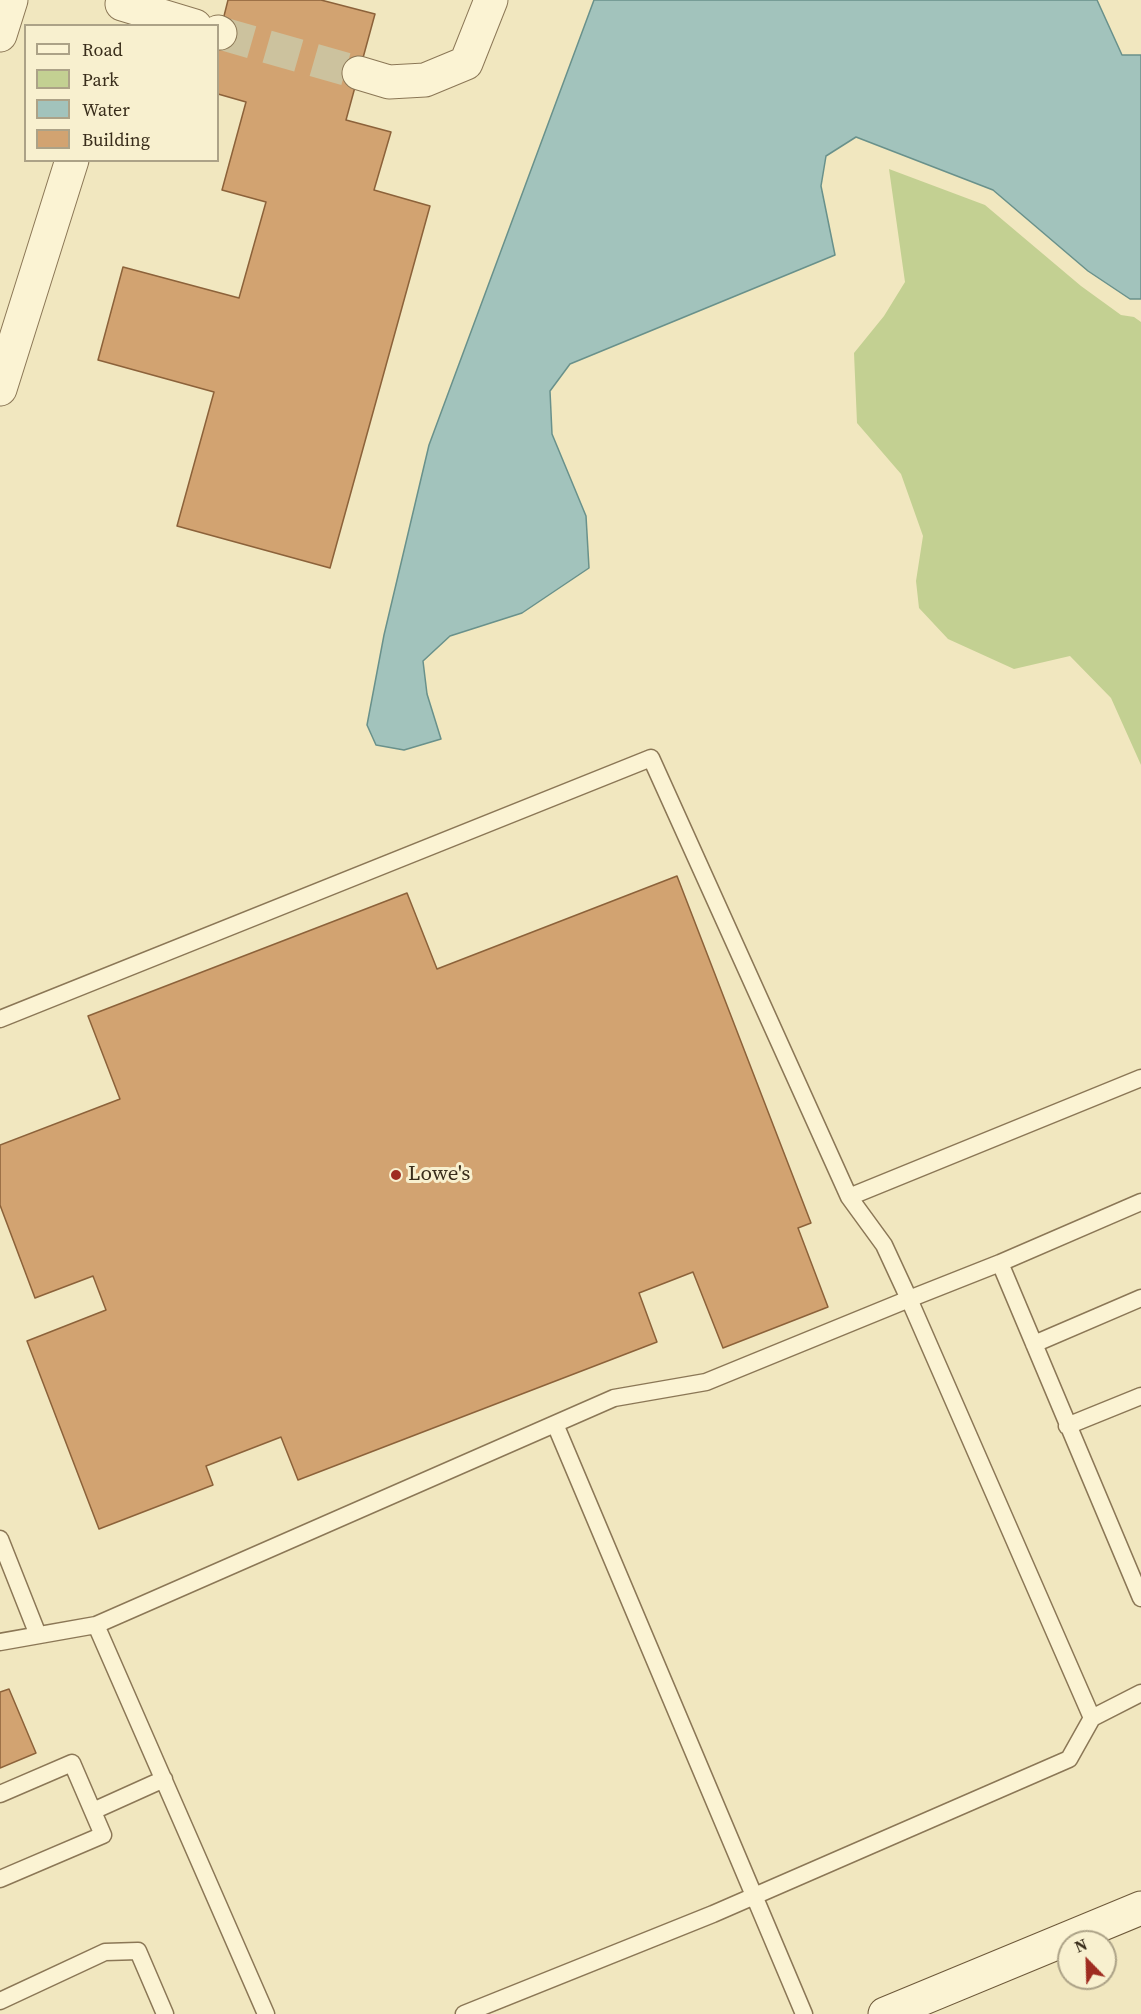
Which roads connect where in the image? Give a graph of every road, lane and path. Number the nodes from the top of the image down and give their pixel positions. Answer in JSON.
{"nodes":[{"id":1,"x":11,"y":0,"type":"edge"},
{"id":2,"x":491,"y":0,"type":"edge"},
{"id":3,"x":120,"y":10,"type":"edge"},
{"id":4,"x":184,"y":24,"type":"edge"},
{"id":5,"x":0,"y":35,"type":"edge"},
{"id":6,"x":359,"y":73,"type":"tunnel mouth"},
{"id":7,"x":71,"y":162,"type":"edge"},
{"id":8,"x":0,"y":389,"type":"edge"},
{"id":9,"x":0,"y":1019,"type":"edge"},
{"id":10,"x":1141,"y":1078,"type":"edge"},
{"id":11,"x":849,"y":1197,"type":"junction"},
{"id":12,"x":1141,"y":1202,"type":"edge"},
{"id":13,"x":1000,"y":1263,"type":"junction"},
{"id":14,"x":1141,"y":1298,"type":"edge"},
{"id":15,"x":909,"y":1299,"type":"junction"},
{"id":16,"x":1034,"y":1344,"type":"junction"},
{"id":17,"x":1141,"y":1396,"type":"edge"},
{"id":18,"x":555,"y":1424,"type":"junction"},
{"id":19,"x":1067,"y":1426,"type":"junction"},
{"id":20,"x":0,"y":1539,"type":"edge"},
{"id":21,"x":1141,"y":1598,"type":"edge"},
{"id":22,"x":96,"y":1625,"type":"junction"},
{"id":23,"x":38,"y":1635,"type":"junction"},
{"id":24,"x":0,"y":1642,"type":"edge"},
{"id":25,"x":1141,"y":1693,"type":"edge"},
{"id":26,"x":1092,"y":1718,"type":"junction"},
{"id":27,"x":164,"y":1779,"type":"junction"},
{"id":28,"x":0,"y":1794,"type":"edge"},
{"id":29,"x":93,"y":1811,"type":"junction"},
{"id":30,"x":0,"y":1879,"type":"edge"},
{"id":31,"x":754,"y":1896,"type":"junction"},
{"id":32,"x":1141,"y":1908,"type":"edge"},
{"id":33,"x":0,"y":2001,"type":"edge"},
{"id":34,"x":165,"y":2014,"type":"edge"},
{"id":35,"x":266,"y":2014,"type":"edge"},
{"id":36,"x":464,"y":2014,"type":"edge"},
{"id":37,"x":804,"y":2014,"type":"edge"},
{"id":38,"x":885,"y":2014,"type":"edge"}],
"edges":[{"from":1,"to":5,"type":"street"},
{"from":2,"to":6,"type":"street"},
{"from":3,"to":4,"type":"street"},
{"from":7,"to":8,"type":"street"},
{"from":9,"to":11,"type":"lane"},
{"from":10,"to":11,"type":"lane"},
{"from":11,"to":15,"type":"lane"},
{"from":12,"to":13,"type":"lane"},
{"from":13,"to":15,"type":"lane"},
{"from":13,"to":16,"type":"lane"},
{"from":14,"to":16,"type":"lane"},
{"from":15,"to":18,"type":"lane"},
{"from":15,"to":26,"type":"lane"},
{"from":16,"to":19,"type":"lane"},
{"from":17,"to":19,"type":"lane"},
{"from":18,"to":22,"type":"lane"},
{"from":18,"to":31,"type":"lane"},
{"from":19,"to":21,"type":"lane"},
{"from":20,"to":23,"type":"lane"},
{"from":22,"to":23,"type":"lane"},
{"from":22,"to":27,"type":"lane"},
{"from":23,"to":24,"type":"lane"},
{"from":25,"to":26,"type":"lane"},
{"from":26,"to":31,"type":"lane"},
{"from":27,"to":29,"type":"lane"},
{"from":27,"to":35,"type":"lane"},
{"from":28,"to":29,"type":"lane"},
{"from":29,"to":30,"type":"lane"},
{"from":31,"to":36,"type":"lane"},
{"from":31,"to":37,"type":"lane"},
{"from":32,"to":38,"type":"street"},
{"from":33,"to":34,"type":"lane"}]}
